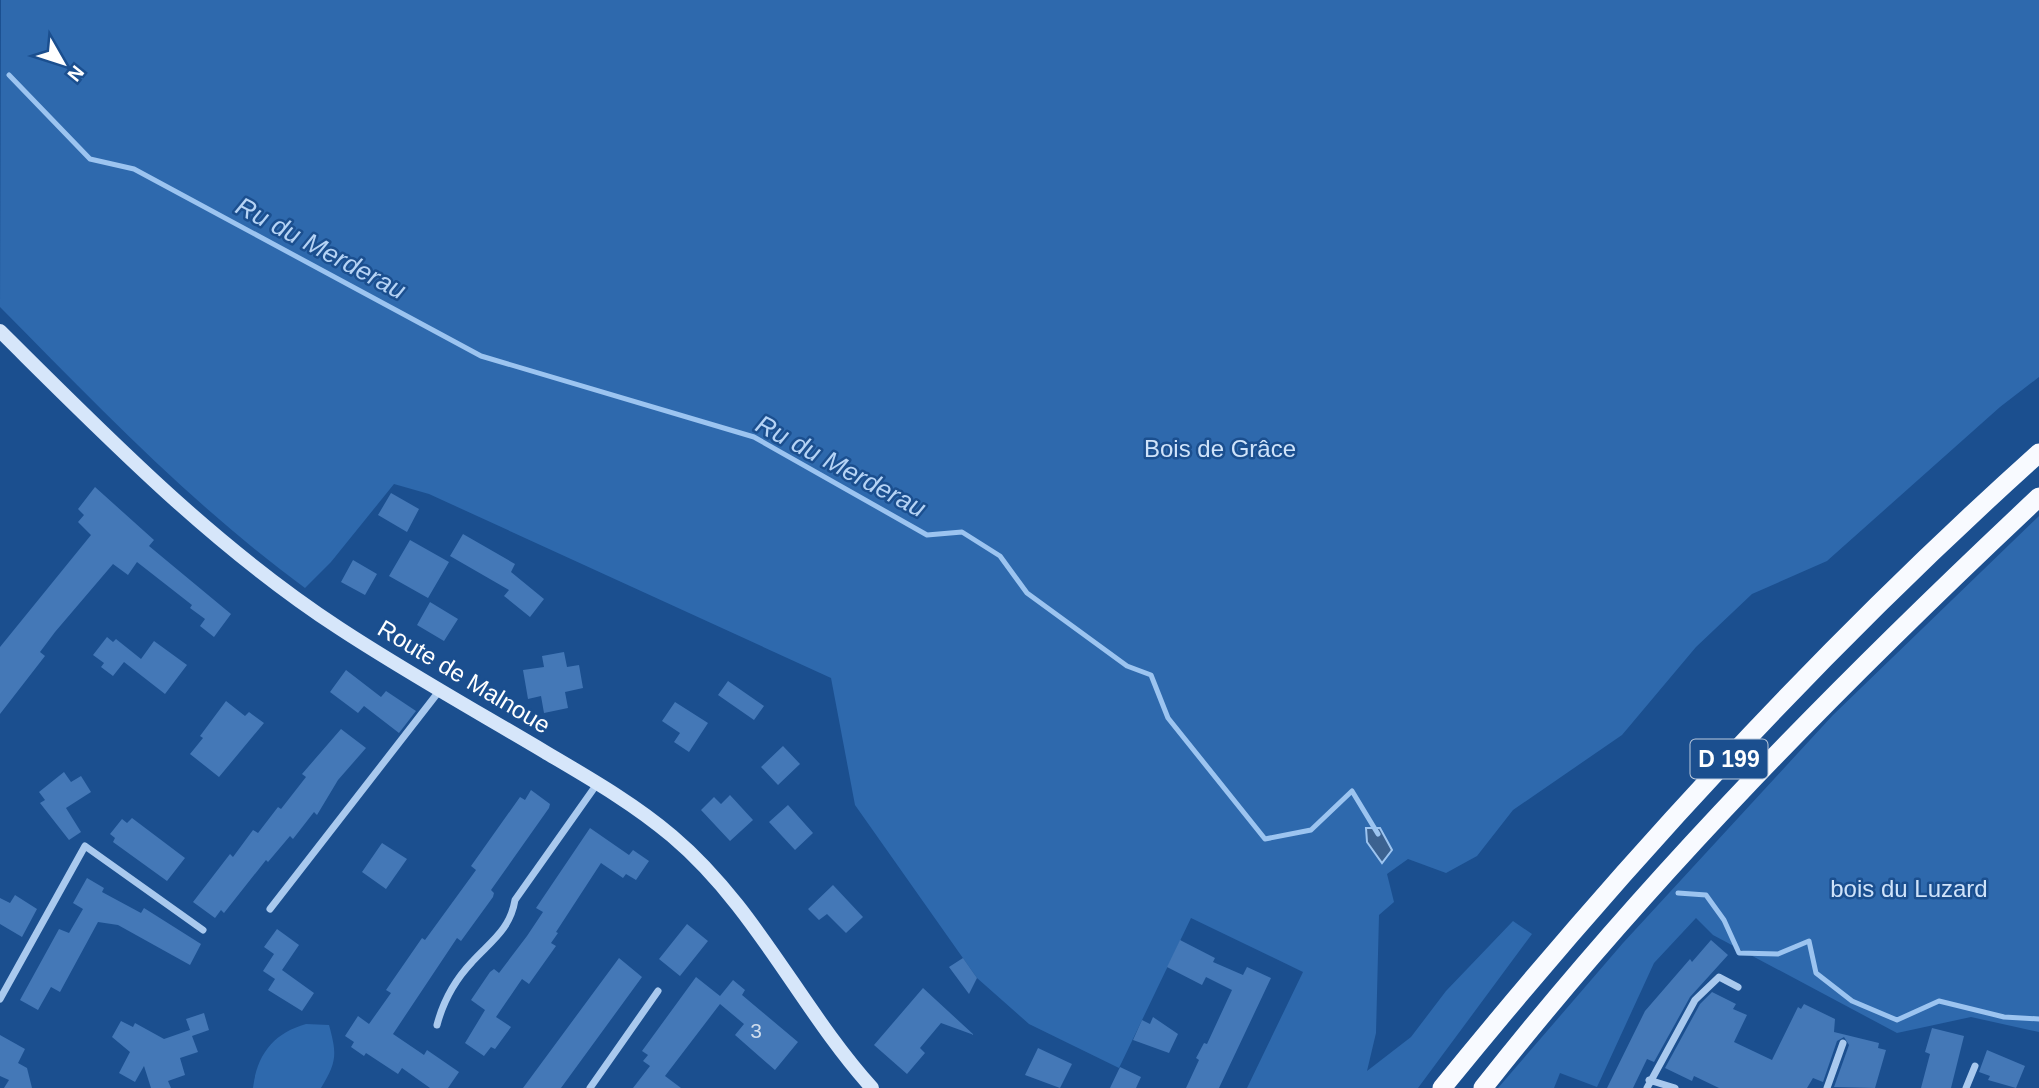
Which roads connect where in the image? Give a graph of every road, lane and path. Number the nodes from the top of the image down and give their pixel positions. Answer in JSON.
{"nodes":[{"id":1,"x":0,"y":331,"type":"edge"},
{"id":2,"x":2039,"y":453,"type":"edge"},
{"id":3,"x":2039,"y":497,"type":"edge"},
{"id":4,"x":440,"y":690,"type":"junction"},
{"id":5,"x":598,"y":783,"type":"junction"},
{"id":6,"x":270,"y":909,"type":"dead end"},
{"id":7,"x":204,"y":930,"type":"dead end"},
{"id":8,"x":1738,"y":987,"type":"dead end"},
{"id":9,"x":658,"y":991,"type":"dead end"},
{"id":10,"x":0,"y":999,"type":"edge"},
{"id":11,"x":437,"y":1025,"type":"dead end"},
{"id":12,"x":1843,"y":1043,"type":"dead end"},
{"id":13,"x":1975,"y":1066,"type":"dead end"},
{"id":14,"x":1648,"y":1084,"type":"edge"},
{"id":15,"x":590,"y":1088,"type":"edge"},
{"id":16,"x":872,"y":1088,"type":"edge"},
{"id":17,"x":1442,"y":1088,"type":"edge"},
{"id":18,"x":1483,"y":1088,"type":"edge"},
{"id":19,"x":1675,"y":1088,"type":"edge"},
{"id":20,"x":1827,"y":1088,"type":"edge"},
{"id":21,"x":1966,"y":1088,"type":"edge"}],
"edges":[{"from":1,"to":4,"type":"main road","name":"Route de Malnoue"},
{"from":2,"to":17,"type":"highway","number":"D 199"},
{"from":3,"to":18,"type":"highway","number":"D 199"},
{"from":4,"to":5,"type":"main road","name":"Route de Malnoue"},
{"from":4,"to":6,"type":"street"},
{"from":5,"to":11,"type":"street"},
{"from":5,"to":16,"type":"main road","name":"Route de Malnoue"},
{"from":7,"to":10,"type":"street"},
{"from":8,"to":14,"type":"street"},
{"from":9,"to":15,"type":"street"},
{"from":12,"to":20,"type":"street"},
{"from":13,"to":21,"type":"street"},
{"from":14,"to":19,"type":"street"}]}
